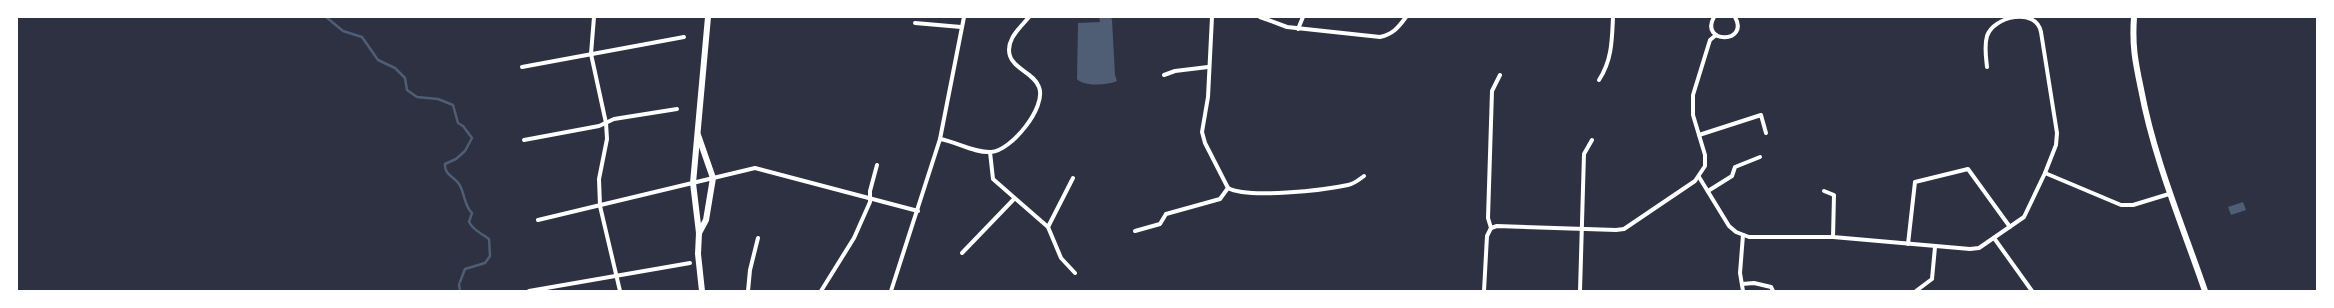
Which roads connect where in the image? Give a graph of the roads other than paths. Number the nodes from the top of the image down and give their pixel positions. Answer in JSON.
{"nodes":[{"id":1,"x":594,"y":17,"type":"edge"},
{"id":2,"x":708,"y":17,"type":"edge"},
{"id":3,"x":964,"y":17,"type":"edge"},
{"id":4,"x":1029,"y":17,"type":"edge"},
{"id":5,"x":1212,"y":17,"type":"edge"},
{"id":6,"x":1260,"y":17,"type":"edge"},
{"id":7,"x":1303,"y":17,"type":"edge"},
{"id":8,"x":1406,"y":17,"type":"edge"},
{"id":9,"x":1613,"y":17,"type":"edge"},
{"id":10,"x":1707,"y":17,"type":"edge"},
{"id":11,"x":1735,"y":17,"type":"edge"},
{"id":12,"x":2134,"y":17,"type":"edge"},
{"id":13,"x":1713,"y":19,"type":"edge"},
{"id":14,"x":914,"y":23,"type":"dead end"},
{"id":15,"x":961,"y":27,"type":"junction"},
{"id":16,"x":1298,"y":29,"type":"junction"},
{"id":17,"x":1716,"y":34,"type":"junction"},
{"id":18,"x":684,"y":37,"type":"dead end"},
{"id":19,"x":591,"y":54,"type":"junction"},
{"id":20,"x":522,"y":67,"type":"dead end"},
{"id":21,"x":1208,"y":67,"type":"junction"},
{"id":22,"x":1987,"y":67,"type":"dead end"},
{"id":23,"x":1164,"y":75,"type":"dead end"},
{"id":24,"x":1500,"y":75,"type":"dead end"},
{"id":25,"x":1599,"y":80,"type":"dead end"},
{"id":26,"x":677,"y":109,"type":"dead end"},
{"id":27,"x":606,"y":123,"type":"junction"},
{"id":28,"x":698,"y":133,"type":"junction"},
{"id":29,"x":1766,"y":133,"type":"dead end"},
{"id":30,"x":1699,"y":135,"type":"junction"},
{"id":31,"x":940,"y":139,"type":"junction"},
{"id":32,"x":524,"y":140,"type":"dead end"},
{"id":33,"x":1592,"y":140,"type":"dead end"},
{"id":34,"x":990,"y":152,"type":"junction"},
{"id":35,"x":1760,"y":157,"type":"dead end"},
{"id":36,"x":877,"y":165,"type":"dead end"},
{"id":37,"x":2045,"y":173,"type":"junction"},
{"id":38,"x":1364,"y":176,"type":"dead end"},
{"id":39,"x":1699,"y":177,"type":"junction"},
{"id":40,"x":713,"y":178,"type":"junction"},
{"id":41,"x":1073,"y":178,"type":"dead end"},
{"id":42,"x":693,"y":183,"type":"junction"},
{"id":43,"x":1228,"y":188,"type":"junction"},
{"id":44,"x":1708,"y":191,"type":"junction"},
{"id":45,"x":1824,"y":191,"type":"dead end"},
{"id":46,"x":2169,"y":194,"type":"junction"},
{"id":47,"x":870,"y":197,"type":"junction"},
{"id":48,"x":1014,"y":199,"type":"junction"},
{"id":49,"x":600,"y":206,"type":"junction"},
{"id":50,"x":918,"y":211,"type":"junction"},
{"id":51,"x":538,"y":220,"type":"dead end"},
{"id":52,"x":1048,"y":227,"type":"junction"},
{"id":53,"x":2010,"y":227,"type":"junction"},
{"id":54,"x":1491,"y":228,"type":"junction"},
{"id":55,"x":1583,"y":229,"type":"junction"},
{"id":56,"x":1135,"y":231,"type":"dead end"},
{"id":57,"x":699,"y":233,"type":"junction"},
{"id":58,"x":1743,"y":235,"type":"junction"},
{"id":59,"x":1833,"y":237,"type":"junction"},
{"id":60,"x":758,"y":238,"type":"dead end"},
{"id":61,"x":1994,"y":238,"type":"junction"},
{"id":62,"x":1908,"y":244,"type":"junction"},
{"id":63,"x":1935,"y":247,"type":"junction"},
{"id":64,"x":962,"y":253,"type":"dead end"},
{"id":65,"x":690,"y":263,"type":"dead end"},
{"id":66,"x":1075,"y":272,"type":"dead end"},
{"id":67,"x":618,"y":275,"type":"junction"},
{"id":68,"x":1742,"y":284,"type":"junction"},
{"id":69,"x":529,"y":291,"type":"edge"},
{"id":70,"x":620,"y":291,"type":"edge"},
{"id":71,"x":702,"y":291,"type":"edge"},
{"id":72,"x":748,"y":291,"type":"edge"},
{"id":73,"x":821,"y":291,"type":"edge"},
{"id":74,"x":891,"y":291,"type":"edge"},
{"id":75,"x":1484,"y":291,"type":"edge"},
{"id":76,"x":1580,"y":291,"type":"edge"},
{"id":77,"x":1744,"y":291,"type":"edge"},
{"id":78,"x":1773,"y":291,"type":"edge"},
{"id":79,"x":1916,"y":291,"type":"edge"},
{"id":80,"x":2032,"y":291,"type":"edge"},
{"id":81,"x":2205,"y":291,"type":"edge"}],
"edges":[{"from":1,"to":19,"type":"street"},
{"from":2,"to":28,"type":"street"},
{"from":3,"to":15,"type":"street"},
{"from":4,"to":34,"type":"street"},
{"from":5,"to":21,"type":"street"},
{"from":6,"to":16,"type":"street"},
{"from":7,"to":16,"type":"street"},
{"from":8,"to":16,"type":"street"},
{"from":9,"to":25,"type":"street"},
{"from":10,"to":13,"type":"street"},
{"from":11,"to":17,"type":"street"},
{"from":12,"to":46,"type":"street"},
{"from":13,"to":17,"type":"street"},
{"from":14,"to":15,"type":"street"},
{"from":15,"to":31,"type":"street"},
{"from":17,"to":30,"type":"street"},
{"from":18,"to":19,"type":"street"},
{"from":19,"to":20,"type":"street"},
{"from":19,"to":27,"type":"street"},
{"from":21,"to":23,"type":"street"},
{"from":21,"to":43,"type":"street"},
{"from":22,"to":37,"type":"street"},
{"from":24,"to":54,"type":"street"},
{"from":26,"to":27,"type":"street"},
{"from":27,"to":32,"type":"street"},
{"from":27,"to":49,"type":"street"},
{"from":28,"to":40,"type":"street"},
{"from":28,"to":42,"type":"street"},
{"from":29,"to":30,"type":"street"},
{"from":30,"to":39,"type":"street"},
{"from":31,"to":34,"type":"street"},
{"from":31,"to":50,"type":"street"},
{"from":33,"to":55,"type":"street"},
{"from":34,"to":48,"type":"street"},
{"from":35,"to":44,"type":"street"},
{"from":36,"to":47,"type":"street"},
{"from":37,"to":46,"type":"street"},
{"from":37,"to":53,"type":"street"},
{"from":38,"to":43,"type":"street"},
{"from":39,"to":44,"type":"street"},
{"from":39,"to":55,"type":"street"},
{"from":40,"to":42,"type":"street"},
{"from":40,"to":47,"type":"street"},
{"from":40,"to":57,"type":"street"},
{"from":41,"to":52,"type":"street"},
{"from":42,"to":49,"type":"street"},
{"from":42,"to":57,"type":"street"},
{"from":43,"to":56,"type":"street"},
{"from":44,"to":58,"type":"street"},
{"from":45,"to":59,"type":"street"},
{"from":46,"to":81,"type":"street"},
{"from":47,"to":50,"type":"street"},
{"from":47,"to":73,"type":"street"},
{"from":48,"to":52,"type":"street"},
{"from":48,"to":64,"type":"street"},
{"from":49,"to":51,"type":"street"},
{"from":49,"to":67,"type":"street"},
{"from":50,"to":74,"type":"street"},
{"from":52,"to":66,"type":"street"},
{"from":53,"to":61,"type":"street"},
{"from":53,"to":62,"type":"street"},
{"from":54,"to":55,"type":"street"},
{"from":54,"to":75,"type":"street"},
{"from":55,"to":76,"type":"street"},
{"from":57,"to":71,"type":"street"},
{"from":58,"to":59,"type":"street"},
{"from":58,"to":68,"type":"street"},
{"from":59,"to":62,"type":"street"},
{"from":60,"to":72,"type":"street"},
{"from":61,"to":63,"type":"street"},
{"from":61,"to":80,"type":"street"},
{"from":62,"to":63,"type":"street"},
{"from":63,"to":79,"type":"street"},
{"from":65,"to":67,"type":"street"},
{"from":67,"to":69,"type":"street"},
{"from":67,"to":70,"type":"street"},
{"from":68,"to":77,"type":"street"},
{"from":68,"to":78,"type":"street"}]}
